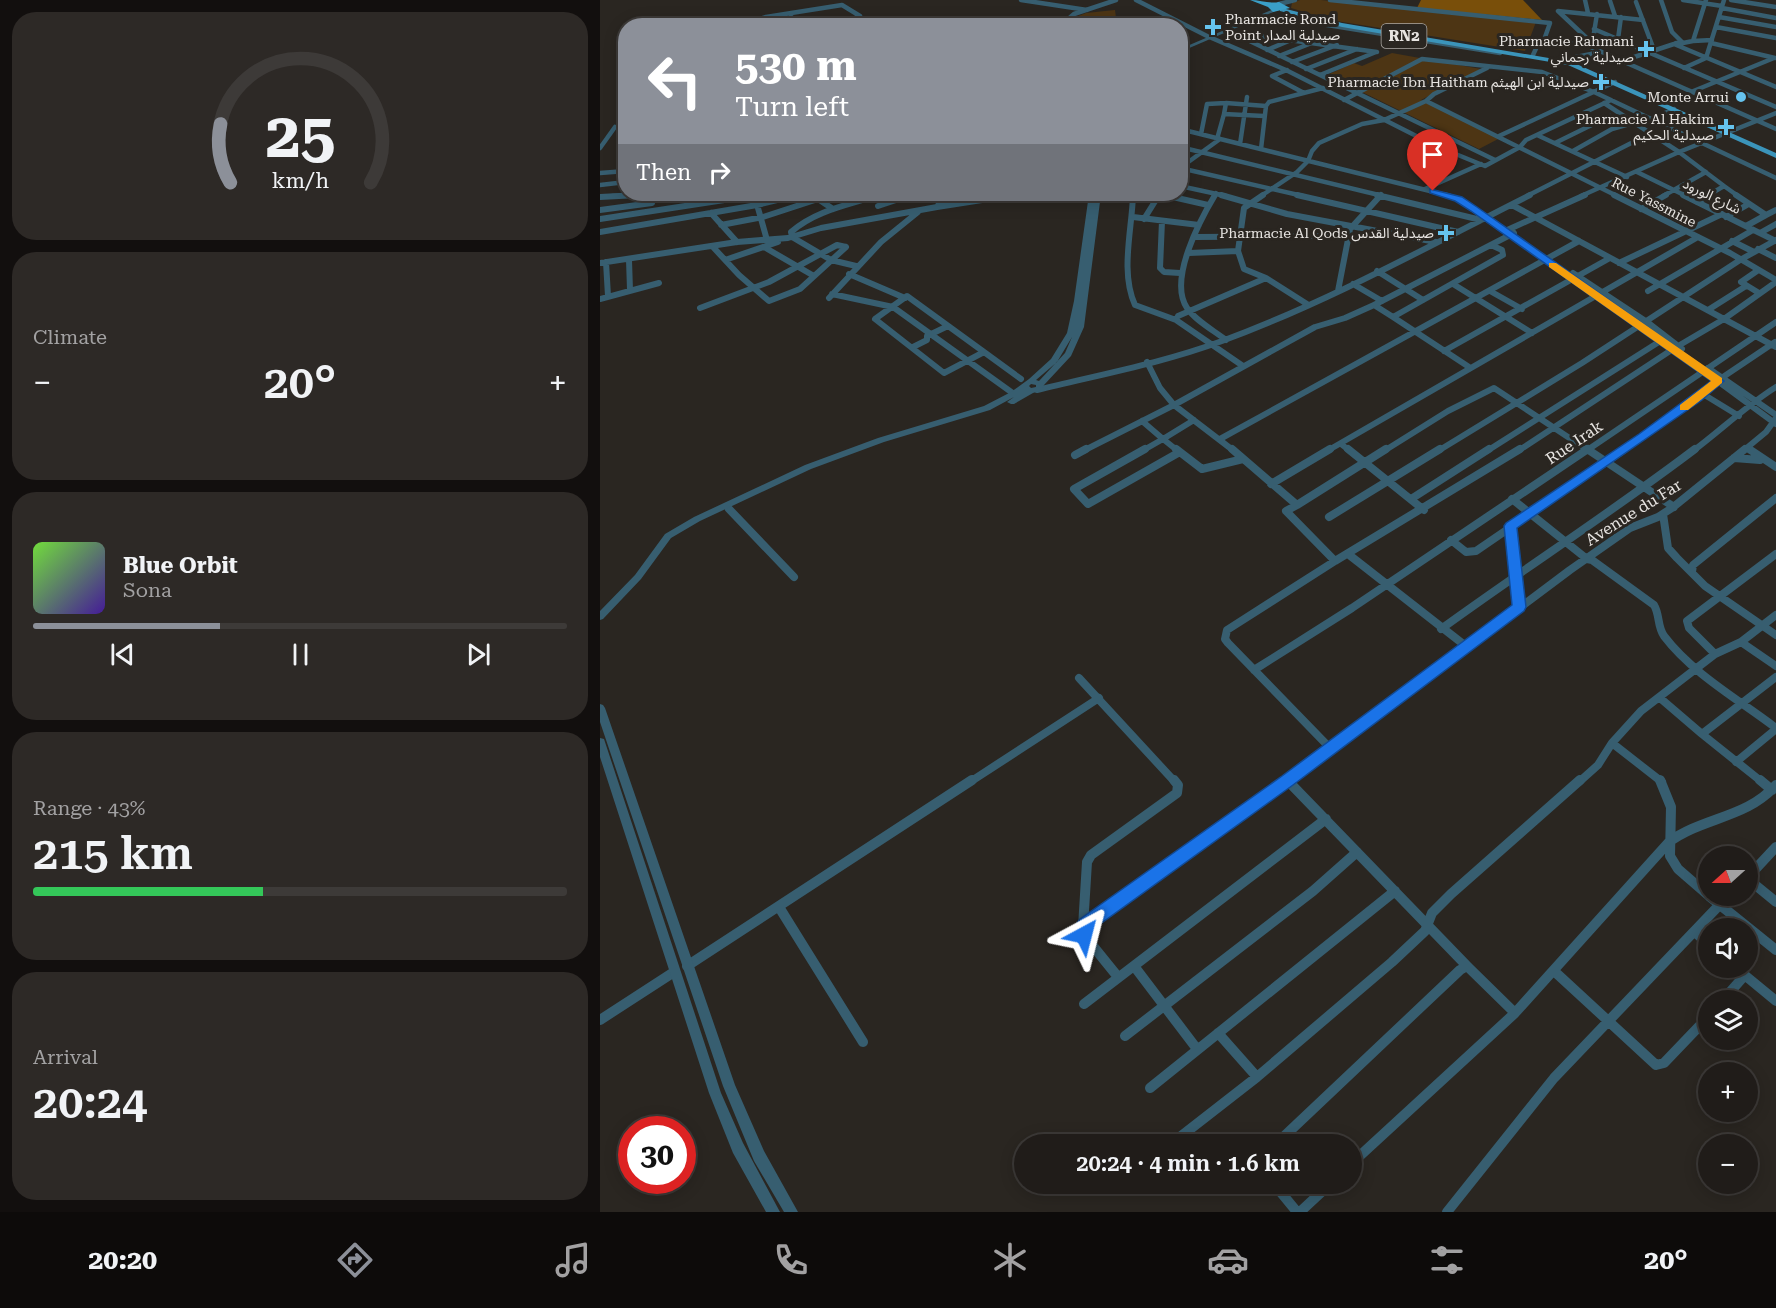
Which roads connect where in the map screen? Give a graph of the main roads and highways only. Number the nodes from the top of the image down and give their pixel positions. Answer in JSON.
{"nodes":[{"id":1,"x":1253,"y":0,"type":"edge"},
{"id":2,"x":1263,"y":0,"type":"edge"},
{"id":3,"x":1278,"y":7,"type":"junction"},
{"id":4,"x":1530,"y":55,"type":"junction"},
{"id":5,"x":1776,"y":156,"type":"edge"}],
"edges":[{"from":1,"to":3,"type":"highway","number":"RN2"},
{"from":2,"to":3,"type":"highway","number":"RN2"},
{"from":3,"to":4,"type":"main road","number":"RN2"},
{"from":3,"to":4,"type":"main road","number":"RN2"},
{"from":4,"to":5,"type":"main road","number":"RN2"}]}
